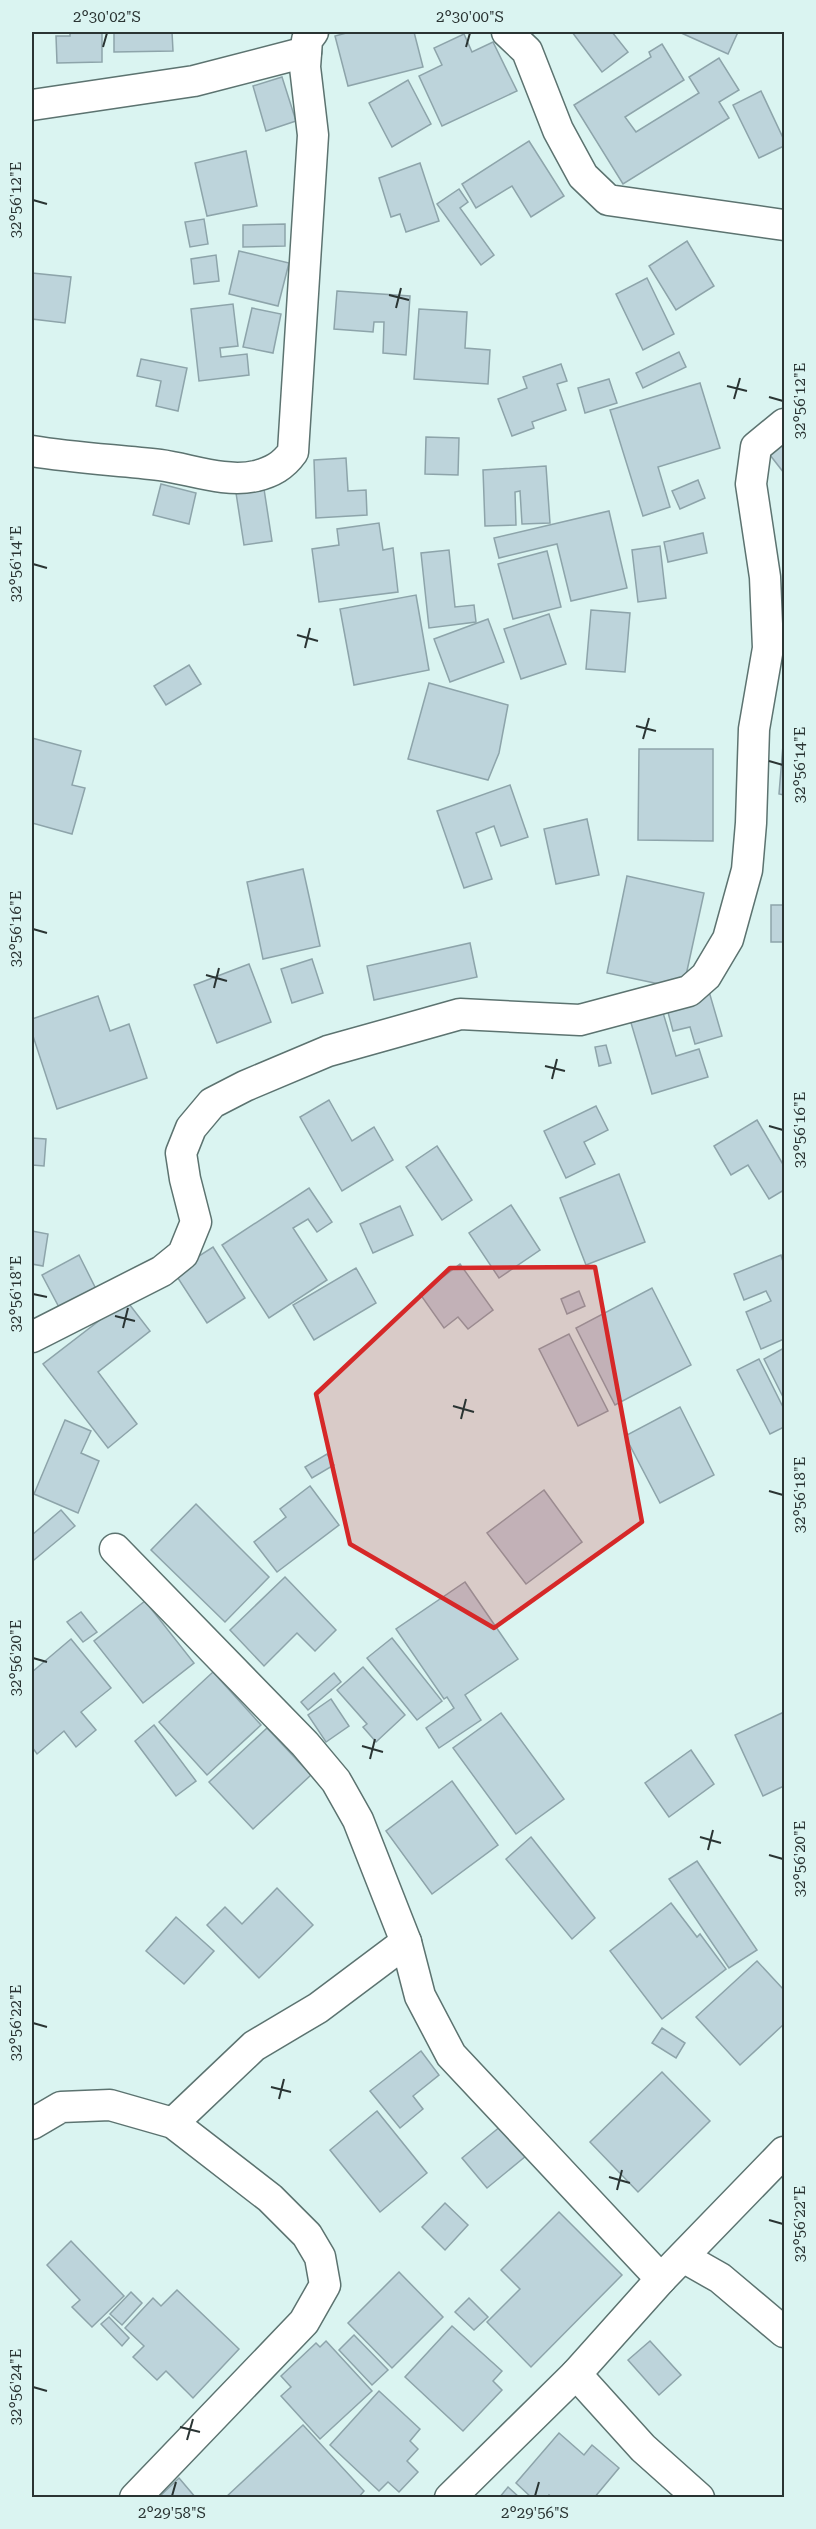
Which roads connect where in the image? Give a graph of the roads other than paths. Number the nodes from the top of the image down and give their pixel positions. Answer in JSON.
{"nodes":[{"id":1,"x":507,"y":32,"type":"edge"},
{"id":2,"x":310,"y":42,"type":"edge"},
{"id":3,"x":32,"y":105,"type":"edge"},
{"id":4,"x":784,"y":225,"type":"edge"},
{"id":5,"x":784,"y":424,"type":"edge"},
{"id":6,"x":32,"y":451,"type":"edge"},
{"id":7,"x":32,"y":1337,"type":"edge"},
{"id":8,"x":115,"y":1549,"type":"dead end"},
{"id":9,"x":406,"y":1942,"type":"junction"},
{"id":10,"x":173,"y":2123,"type":"junction"},
{"id":11,"x":32,"y":2124,"type":"edge"},
{"id":12,"x":784,"y":2152,"type":"edge"},
{"id":13,"x":683,"y":2257,"type":"junction"},
{"id":14,"x":661,"y":2280,"type":"junction"},
{"id":15,"x":784,"y":2332,"type":"edge"},
{"id":16,"x":576,"y":2374,"type":"junction"},
{"id":17,"x":135,"y":2498,"type":"edge"},
{"id":18,"x":450,"y":2498,"type":"edge"},
{"id":19,"x":699,"y":2498,"type":"edge"}],
"edges":[{"from":1,"to":4,"type":"street"},
{"from":2,"to":3,"type":"street"},
{"from":2,"to":6,"type":"street"},
{"from":5,"to":7,"type":"street"},
{"from":8,"to":9,"type":"street"},
{"from":9,"to":10,"type":"street"},
{"from":9,"to":14,"type":"street"},
{"from":10,"to":11,"type":"street"},
{"from":10,"to":17,"type":"street"},
{"from":12,"to":13,"type":"street"},
{"from":13,"to":14,"type":"street"},
{"from":13,"to":15,"type":"street"},
{"from":14,"to":16,"type":"street"},
{"from":16,"to":18,"type":"street"},
{"from":16,"to":19,"type":"street"}]}
